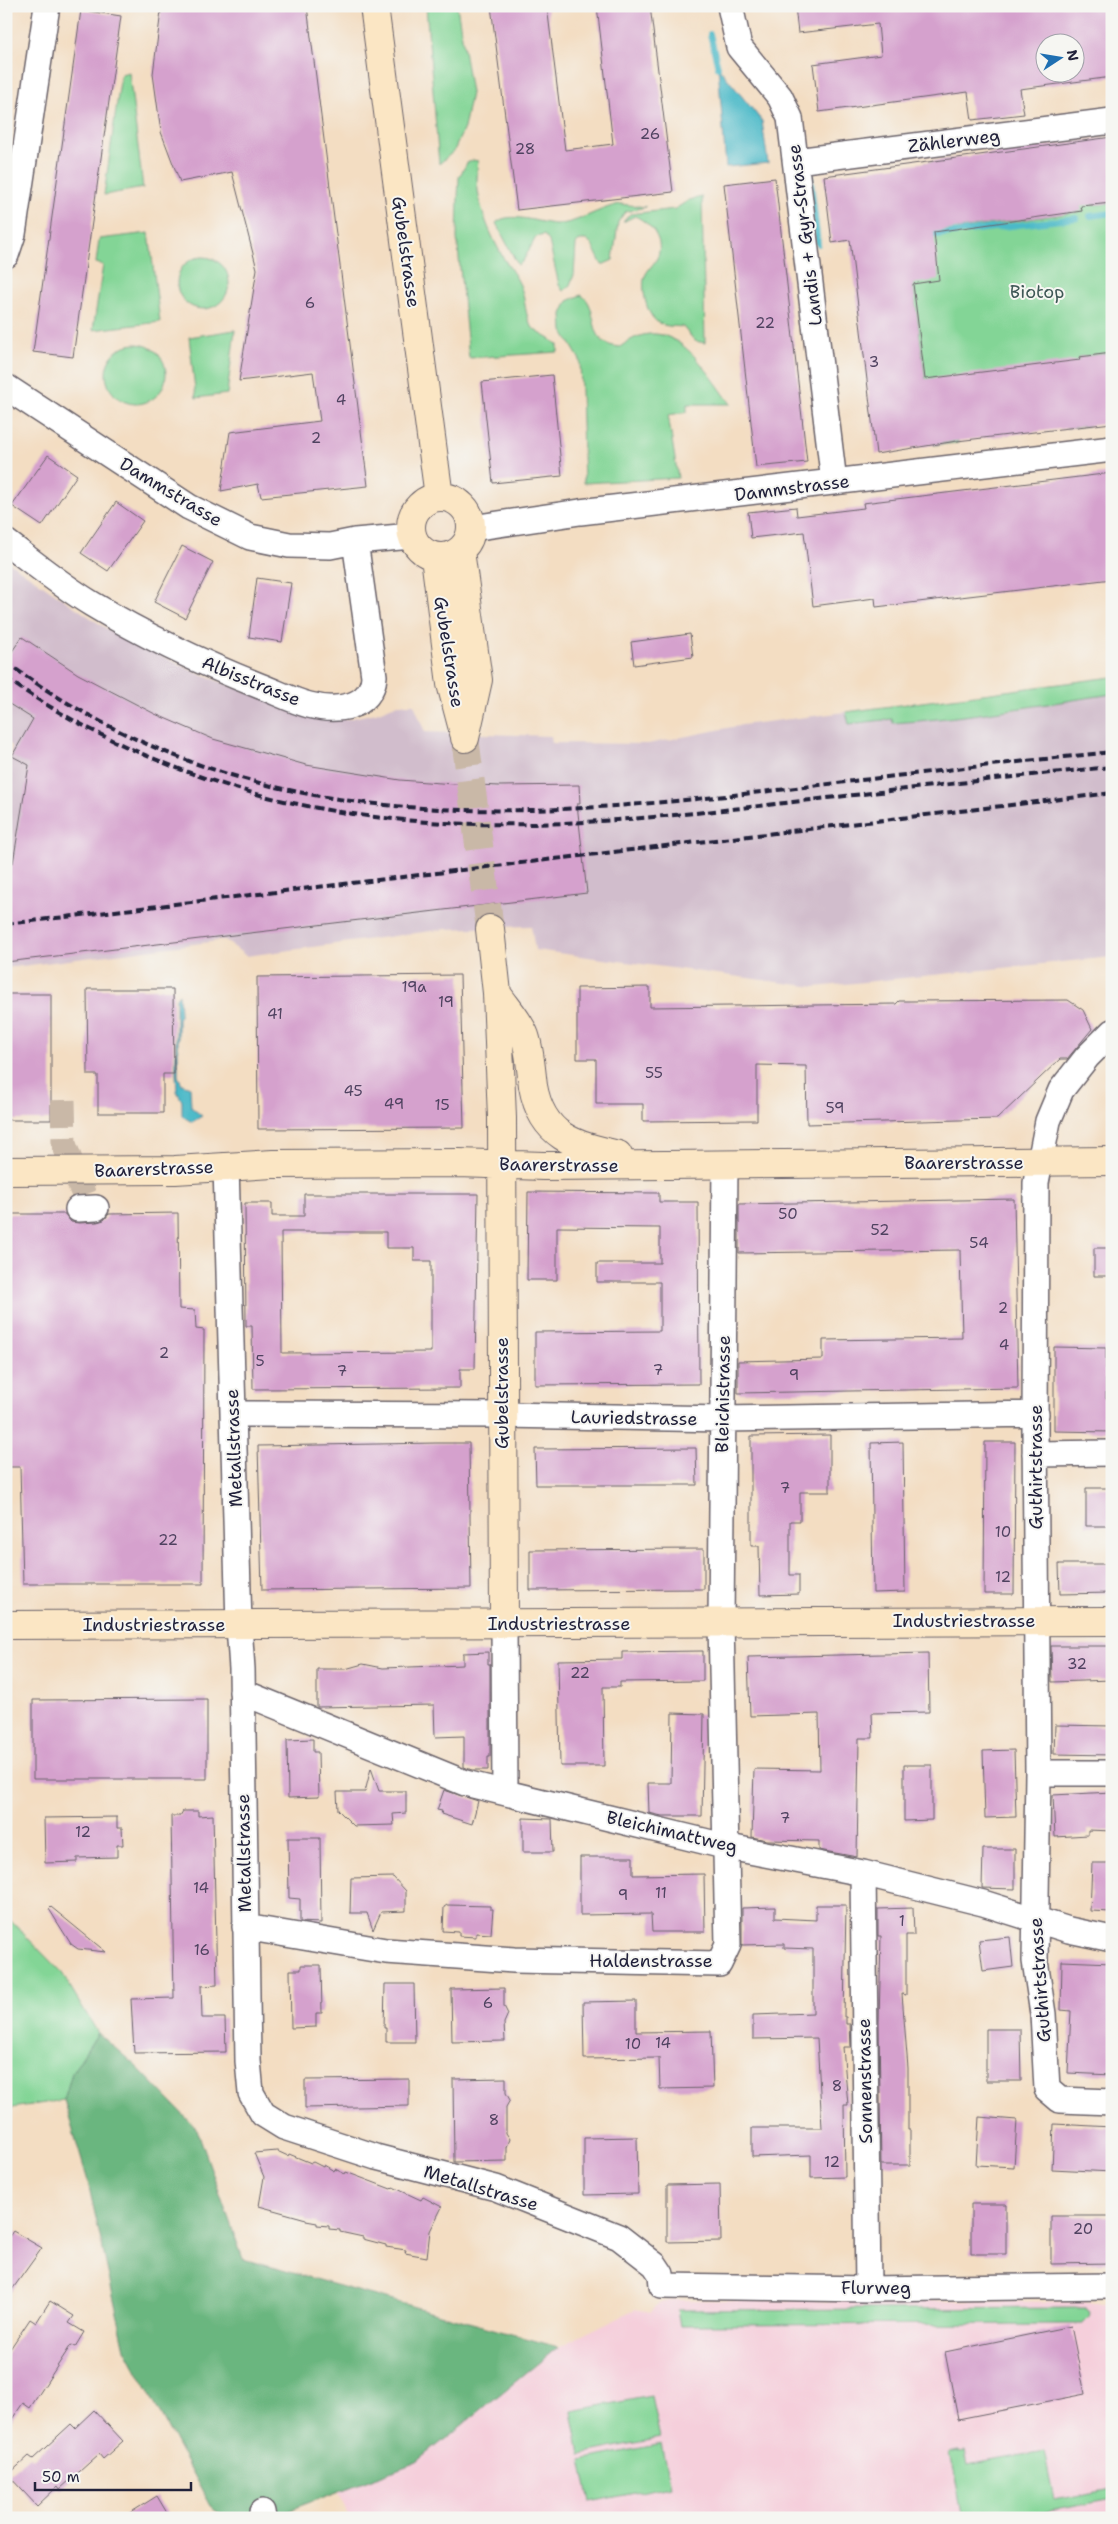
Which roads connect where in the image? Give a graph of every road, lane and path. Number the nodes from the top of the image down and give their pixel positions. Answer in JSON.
{"nodes":[{"id":1,"x":47,"y":6,"type":"edge"},
{"id":2,"x":374,"y":6,"type":"edge"},
{"id":3,"x":730,"y":6,"type":"edge"},
{"id":4,"x":1112,"y":121,"type":"edge"},
{"id":5,"x":796,"y":161,"type":"junction"},
{"id":6,"x":6,"y":255,"type":"edge"},
{"id":7,"x":6,"y":387,"type":"edge"},
{"id":8,"x":1112,"y":449,"type":"edge"},
{"id":9,"x":834,"y":482,"type":"junction"},
{"id":10,"x":440,"y":497,"type":"junction"},
{"id":11,"x":412,"y":536,"type":"junction"},
{"id":12,"x":466,"y":539,"type":"junction"},
{"id":13,"x":355,"y":541,"type":"junction"},
{"id":14,"x":6,"y":542,"type":"edge"},
{"id":15,"x":435,"y":557,"type":"junction"},
{"id":16,"x":490,"y":929,"type":"tunnel mouth"},
{"id":17,"x":497,"y":993,"type":"junction"},
{"id":18,"x":1112,"y":1032,"type":"edge"},
{"id":19,"x":1112,"y":1161,"type":"edge"},
{"id":20,"x":1040,"y":1162,"type":"junction"},
{"id":21,"x":501,"y":1164,"type":"junction"},
{"id":22,"x":725,"y":1164,"type":"junction"},
{"id":23,"x":226,"y":1166,"type":"junction"},
{"id":24,"x":666,"y":1166,"type":"junction"},
{"id":25,"x":6,"y":1171,"type":"edge"},
{"id":26,"x":233,"y":1414,"type":"junction"},
{"id":27,"x":1036,"y":1414,"type":"junction"},
{"id":28,"x":503,"y":1415,"type":"junction"},
{"id":29,"x":724,"y":1419,"type":"junction"},
{"id":30,"x":1112,"y":1453,"type":"edge"},
{"id":31,"x":1035,"y":1454,"type":"junction"},
{"id":32,"x":1036,"y":1621,"type":"junction"},
{"id":33,"x":1112,"y":1621,"type":"edge"},
{"id":34,"x":504,"y":1624,"type":"junction"},
{"id":35,"x":721,"y":1624,"type":"junction"},
{"id":36,"x":6,"y":1625,"type":"edge"},
{"id":37,"x":238,"y":1625,"type":"junction"},
{"id":38,"x":242,"y":1692,"type":"junction"},
{"id":39,"x":1112,"y":1772,"type":"edge"},
{"id":40,"x":1038,"y":1773,"type":"junction"},
{"id":41,"x":505,"y":1792,"type":"junction"},
{"id":42,"x":724,"y":1846,"type":"junction"},
{"id":43,"x":863,"y":1873,"type":"junction"},
{"id":44,"x":1035,"y":1920,"type":"junction"},
{"id":45,"x":245,"y":1927,"type":"junction"},
{"id":46,"x":1112,"y":1939,"type":"edge"},
{"id":47,"x":1112,"y":2102,"type":"edge"},
{"id":48,"x":655,"y":2265,"type":"joint"},
{"id":49,"x":1112,"y":2286,"type":"edge"},
{"id":50,"x":868,"y":2289,"type":"junction"}],
"edges":[{"from":1,"to":6,"type":"street"},
{"from":2,"to":10,"type":"street","name":"Gubelstrasse"},
{"from":3,"to":5,"type":"street","name":"Landis + Gyr-Strasse"},
{"from":4,"to":5,"type":"street","name":"Zählerweg"},
{"from":5,"to":9,"type":"street","name":"Landis + Gyr-Strasse"},
{"from":7,"to":13,"type":"street","name":"Dammstrasse"},
{"from":8,"to":9,"type":"street","name":"Dammstrasse"},
{"from":9,"to":12,"type":"street","name":"Dammstrasse"},
{"from":10,"to":11,"type":"street"},
{"from":10,"to":12,"type":"street","name":"Gubelstrasse"},
{"from":11,"to":13,"type":"street","name":"Dammstrasse"},
{"from":11,"to":15,"type":"street"},
{"from":12,"to":15,"type":"street"},
{"from":12,"to":15,"type":"street","name":"Gubelstrasse"},
{"from":13,"to":14,"type":"street","name":"Albisstrasse"},
{"from":16,"to":17,"type":"street","name":"Gubelstrasse"},
{"from":17,"to":21,"type":"street","name":"Gubelstrasse"},
{"from":17,"to":24,"type":"street","name":"Gubelstrasse"},
{"from":18,"to":20,"type":"street","name":"Guthirtstrasse"},
{"from":19,"to":20,"type":"street","name":"Baarerstrasse"},
{"from":20,"to":22,"type":"street","name":"Baarerstrasse"},
{"from":20,"to":27,"type":"street","name":"Guthirtstrasse"},
{"from":21,"to":23,"type":"street","name":"Baarerstrasse"},
{"from":21,"to":24,"type":"street","name":"Baarerstrasse"},
{"from":21,"to":28,"type":"street","name":"Gubelstrasse"},
{"from":22,"to":24,"type":"street","name":"Baarerstrasse"},
{"from":22,"to":29,"type":"street","name":"Bleichistrasse"},
{"from":23,"to":25,"type":"street","name":"Baarerstrasse"},
{"from":23,"to":26,"type":"street","name":"Metallstrasse"},
{"from":26,"to":28,"type":"street","name":"Lauriedstrasse"},
{"from":26,"to":37,"type":"street","name":"Metallstrasse"},
{"from":27,"to":29,"type":"street","name":"Lauriedstrasse"},
{"from":27,"to":31,"type":"street","name":"Guthirtstrasse"},
{"from":28,"to":29,"type":"street","name":"Lauriedstrasse"},
{"from":28,"to":34,"type":"street","name":"Gubelstrasse"},
{"from":29,"to":35,"type":"street","name":"Bleichistrasse"},
{"from":30,"to":31,"type":"street"},
{"from":31,"to":32,"type":"street","name":"Guthirtstrasse"},
{"from":32,"to":33,"type":"street","name":"Industriestrasse"},
{"from":32,"to":35,"type":"street","name":"Industriestrasse"},
{"from":32,"to":40,"type":"street","name":"Guthirtstrasse"},
{"from":34,"to":35,"type":"street","name":"Industriestrasse"},
{"from":34,"to":37,"type":"street","name":"Industriestrasse"},
{"from":34,"to":41,"type":"street","name":"Gubelstrasse"},
{"from":35,"to":42,"type":"street","name":"Haldenstrasse"},
{"from":36,"to":37,"type":"street","name":"Industriestrasse"},
{"from":37,"to":38,"type":"street","name":"Metallstrasse"},
{"from":38,"to":41,"type":"street","name":"Bleichimattweg"},
{"from":38,"to":45,"type":"street","name":"Metallstrasse"},
{"from":39,"to":40,"type":"street"},
{"from":40,"to":44,"type":"street","name":"Guthirtstrasse"},
{"from":41,"to":42,"type":"street","name":"Bleichimattweg"},
{"from":42,"to":43,"type":"street","name":"Bleichimattweg"},
{"from":42,"to":45,"type":"street","name":"Haldenstrasse"},
{"from":43,"to":44,"type":"street","name":"Bleichimattweg"},
{"from":43,"to":50,"type":"street","name":"Sonnenstrasse"},
{"from":44,"to":46,"type":"street","name":"Bleichimattweg"},
{"from":44,"to":47,"type":"street","name":"Guthirtstrasse"},
{"from":45,"to":48,"type":"street","name":"Metallstrasse"},
{"from":48,"to":50,"type":"street","name":"Flurweg"},
{"from":49,"to":50,"type":"street","name":"Flurweg"}]}
